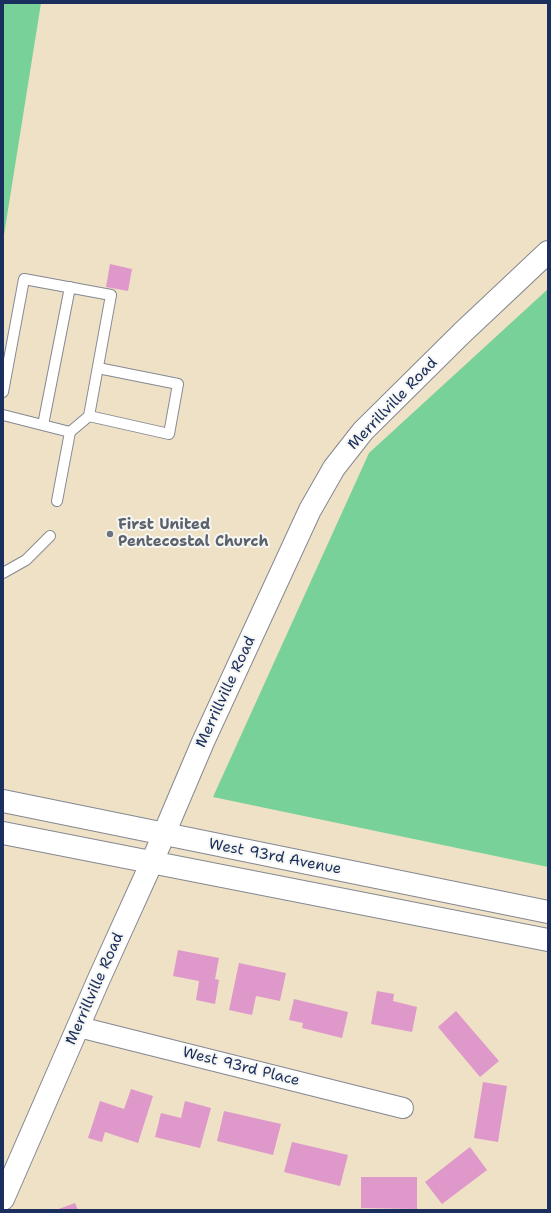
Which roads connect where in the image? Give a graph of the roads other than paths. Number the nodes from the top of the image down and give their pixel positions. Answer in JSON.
{"nodes":[{"id":1,"x":548,"y":252,"type":"edge"},
{"id":2,"x":70,"y":287,"type":"junction"},
{"id":3,"x":98,"y":368,"type":"junction"},
{"id":4,"x":3,"y":392,"type":"edge"},
{"id":5,"x":3,"y":415,"type":"edge"},
{"id":6,"x":89,"y":416,"type":"junction"},
{"id":7,"x":43,"y":425,"type":"junction"},
{"id":8,"x":70,"y":432,"type":"junction"},
{"id":9,"x":58,"y":501,"type":"dead end"},
{"id":10,"x":50,"y":536,"type":"dead end"},
{"id":11,"x":3,"y":573,"type":"edge"},
{"id":12,"x":3,"y":801,"type":"edge"},
{"id":13,"x":3,"y":832,"type":"edge"},
{"id":14,"x":164,"y":834,"type":"junction"},
{"id":15,"x":152,"y":862,"type":"junction"},
{"id":16,"x":548,"y":912,"type":"edge"},
{"id":17,"x":548,"y":940,"type":"edge"},
{"id":18,"x":79,"y":1027,"type":"junction"},
{"id":19,"x":403,"y":1108,"type":"dead end"},
{"id":20,"x":3,"y":1199,"type":"edge"}],
"edges":[{"from":1,"to":14,"type":"street","name":"Merrillville Road"},
{"from":2,"to":3,"type":"lane"},
{"from":2,"to":4,"type":"lane"},
{"from":2,"to":7,"type":"lane"},
{"from":3,"to":6,"type":"lane"},
{"from":3,"to":6,"type":"lane"},
{"from":5,"to":7,"type":"lane"},
{"from":6,"to":8,"type":"lane"},
{"from":7,"to":8,"type":"lane"},
{"from":8,"to":9,"type":"lane"},
{"from":10,"to":11,"type":"lane"},
{"from":12,"to":14,"type":"street","name":"West 93rd Avenue"},
{"from":13,"to":15,"type":"street","name":"West 93rd Avenue"},
{"from":14,"to":15,"type":"street","name":"Merrillville Road"},
{"from":14,"to":16,"type":"street","name":"West 93rd Avenue"},
{"from":15,"to":17,"type":"street","name":"West 93rd Avenue"},
{"from":15,"to":18,"type":"street","name":"Merrillville Road"},
{"from":18,"to":19,"type":"street","name":"West 93rd Place"},
{"from":18,"to":20,"type":"street","name":"Merrillville Road"}]}
